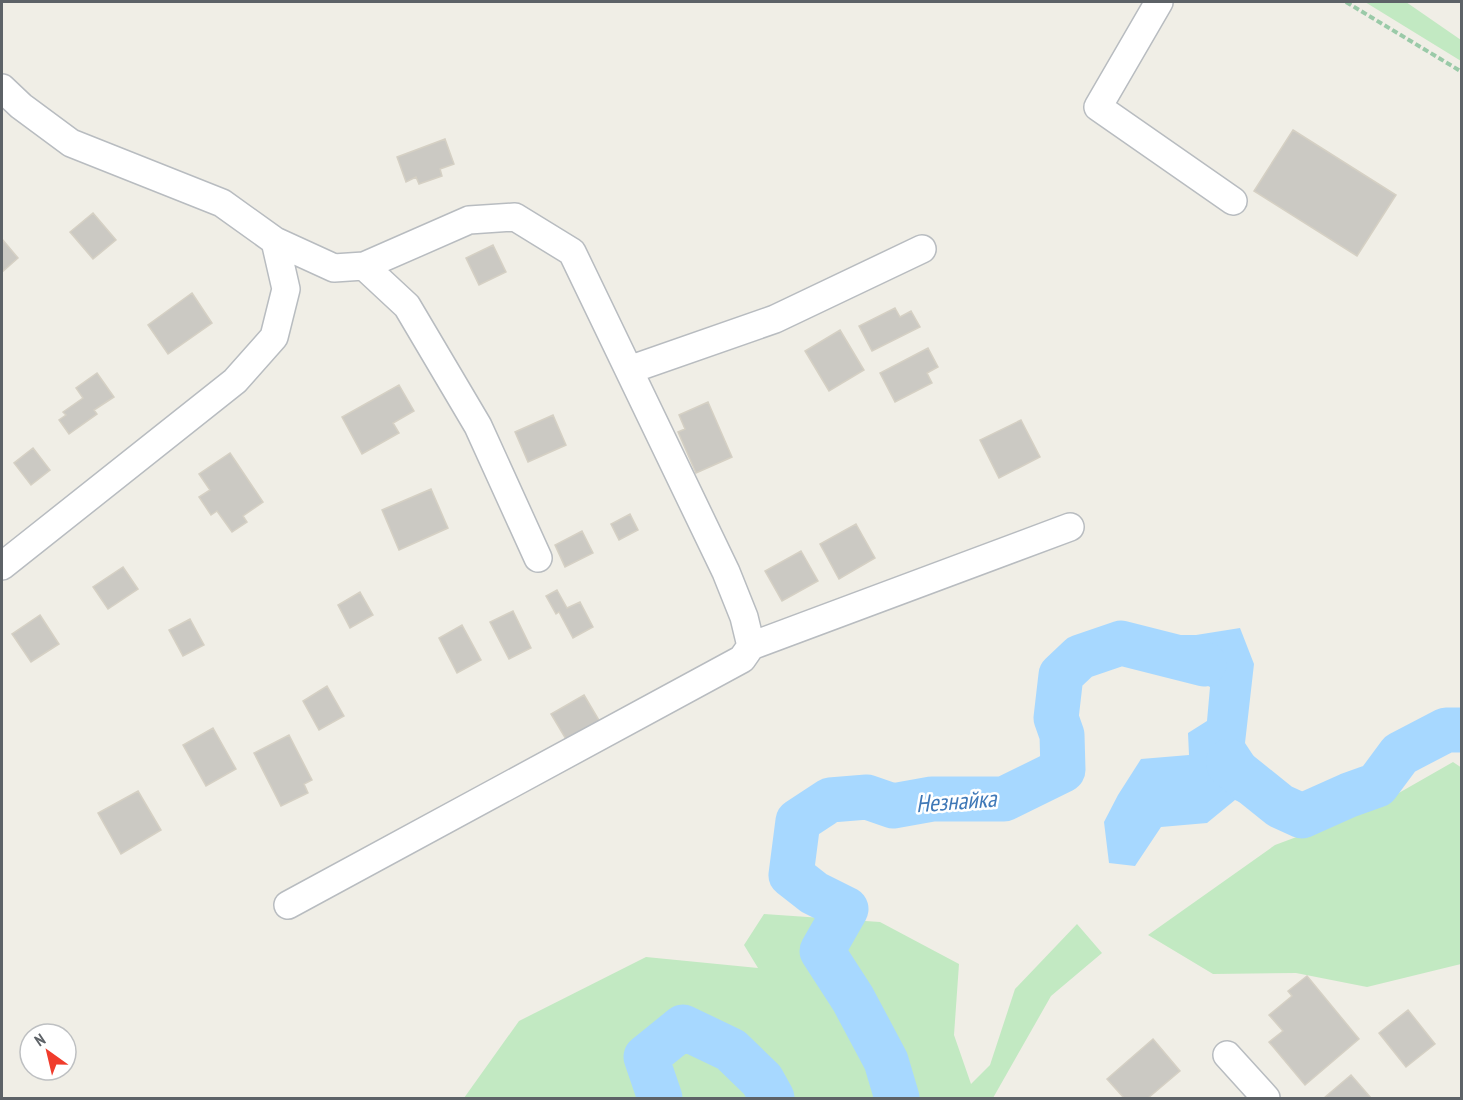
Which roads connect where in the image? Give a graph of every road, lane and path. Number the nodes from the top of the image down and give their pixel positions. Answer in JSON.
{"nodes":[{"id":1,"x":1159,"y":2,"type":"edge"},
{"id":2,"x":1346,"y":2,"type":"edge"},
{"id":3,"x":1461,"y":72,"type":"edge"},
{"id":4,"x":2,"y":88,"type":"edge"},
{"id":5,"x":1233,"y":201,"type":"dead end"},
{"id":6,"x":275,"y":241,"type":"junction"},
{"id":7,"x":922,"y":249,"type":"dead end"},
{"id":8,"x":364,"y":266,"type":"junction"},
{"id":9,"x":629,"y":370,"type":"junction"},
{"id":10,"x":1070,"y":527,"type":"dead end"},
{"id":11,"x":537,"y":558,"type":"dead end"},
{"id":12,"x":2,"y":566,"type":"edge"},
{"id":13,"x":751,"y":646,"type":"junction"},
{"id":14,"x":288,"y":905,"type":"dead end"},
{"id":15,"x":1227,"y":1054,"type":"dead end"},
{"id":16,"x":1266,"y":1098,"type":"edge"}],
"edges":[{"from":1,"to":5,"type":"street"},
{"from":2,"to":3,"type":"path"},
{"from":4,"to":6,"type":"street"},
{"from":6,"to":8,"type":"street"},
{"from":6,"to":12,"type":"street"},
{"from":7,"to":9,"type":"street"},
{"from":8,"to":9,"type":"street"},
{"from":8,"to":11,"type":"street"},
{"from":9,"to":13,"type":"street"},
{"from":10,"to":13,"type":"street"},
{"from":13,"to":14,"type":"street"},
{"from":15,"to":16,"type":"street"}]}
